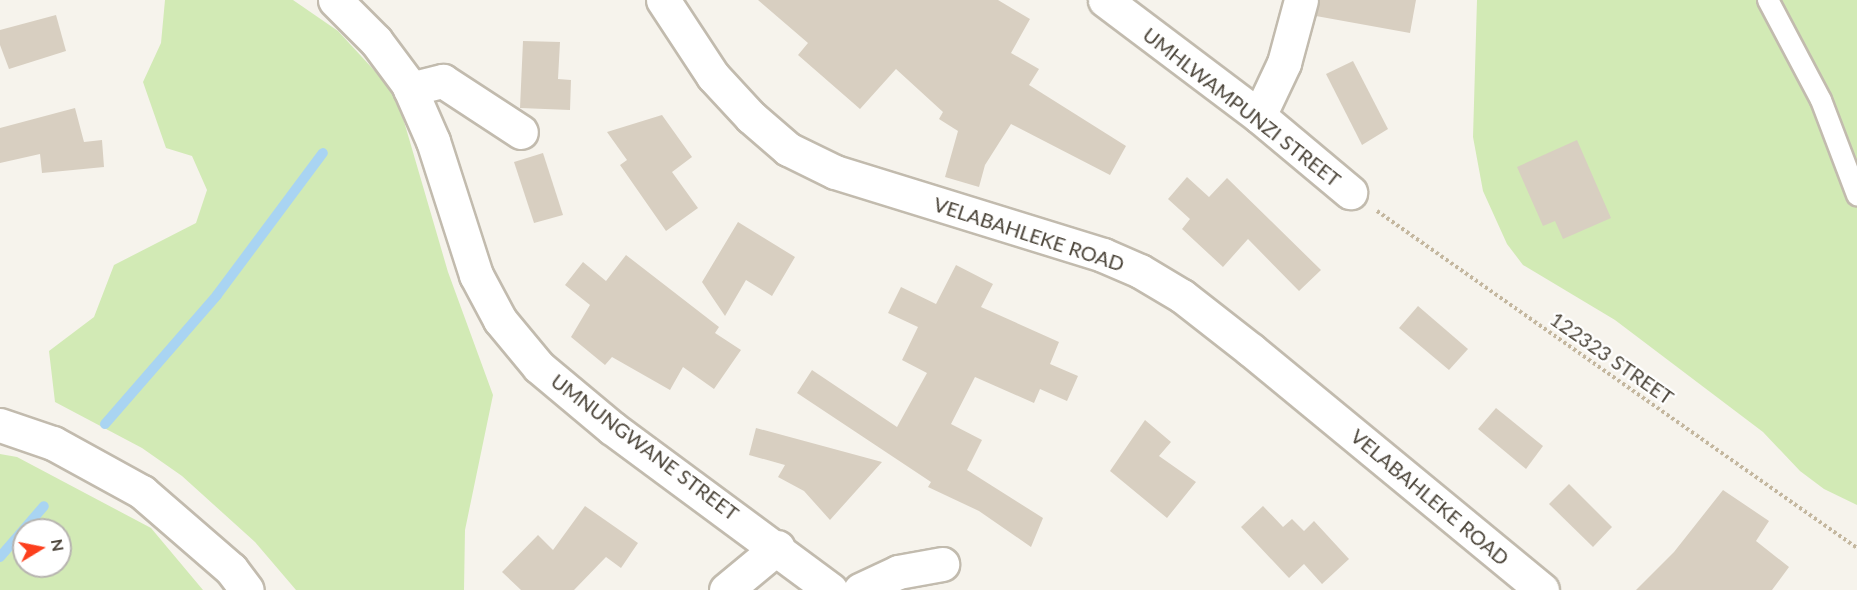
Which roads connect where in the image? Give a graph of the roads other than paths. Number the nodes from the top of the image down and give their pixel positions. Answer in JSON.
{"nodes":[{"id":1,"x":335,"y":0,"type":"edge"},
{"id":2,"x":663,"y":0,"type":"edge"},
{"id":3,"x":1105,"y":0,"type":"edge"},
{"id":4,"x":1301,"y":0,"type":"edge"},
{"id":5,"x":1768,"y":0,"type":"edge"},
{"id":6,"x":410,"y":89,"type":"junction"},
{"id":7,"x":1259,"y":116,"type":"junction"},
{"id":8,"x":521,"y":132,"type":"dead end"},
{"id":9,"x":1350,"y":192,"type":"road end"},
{"id":10,"x":1857,"y":195,"type":"edge"},
{"id":11,"x":0,"y":425,"type":"edge"},
{"id":12,"x":778,"y":547,"type":"junction"},
{"id":13,"x":942,"y":564,"type":"dead end"},
{"id":14,"x":247,"y":590,"type":"edge"},
{"id":15,"x":726,"y":590,"type":"edge"},
{"id":16,"x":831,"y":590,"type":"edge"},
{"id":17,"x":860,"y":590,"type":"edge"},
{"id":18,"x":1542,"y":590,"type":"edge"}],
"edges":[{"from":1,"to":6,"type":"street","name":"UMNUNGWANE STREET"},
{"from":2,"to":18,"type":"street","name":"VELABAHLEKE ROAD"},
{"from":3,"to":7,"type":"street","name":"UMHLWAMPUNZI STREET"},
{"from":4,"to":7,"type":"street"},
{"from":5,"to":10,"type":"lane"},
{"from":6,"to":8,"type":"street"},
{"from":6,"to":12,"type":"street","name":"UMNUNGWANE STREET"},
{"from":7,"to":9,"type":"street","name":"UMHLWAMPUNZI STREET"},
{"from":11,"to":14,"type":"street"},
{"from":12,"to":15,"type":"street"},
{"from":12,"to":16,"type":"street","name":"UMNUNGWANE STREET"},
{"from":13,"to":17,"type":"street"}]}
